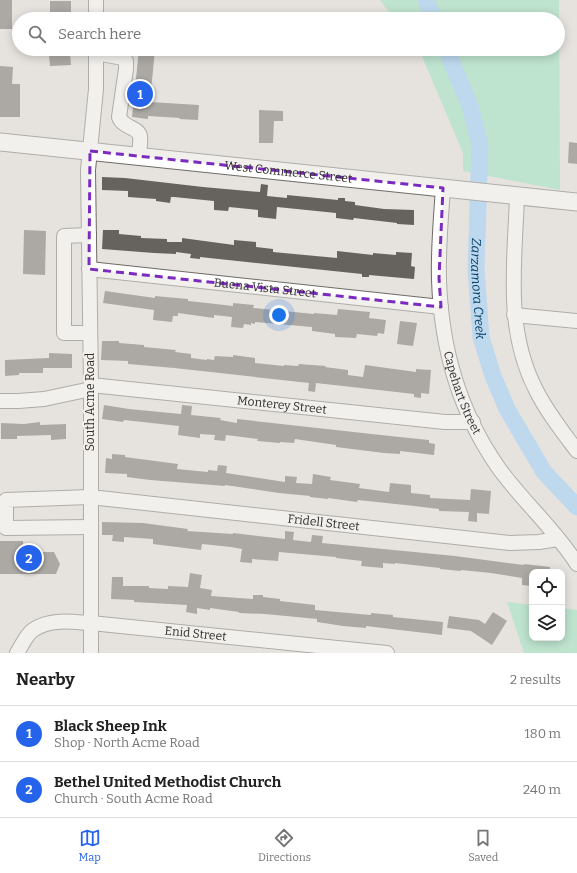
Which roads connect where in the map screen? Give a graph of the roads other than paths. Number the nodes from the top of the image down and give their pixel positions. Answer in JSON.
{"nodes":[{"id":1,"x":96,"y":0,"type":"edge"},
{"id":2,"x":96,"y":12,"type":"edge"},
{"id":3,"x":96,"y":56,"type":"edge"},
{"id":4,"x":115,"y":56,"type":"edge"},
{"id":5,"x":0,"y":142,"type":"edge"},
{"id":6,"x":90,"y":151,"type":"junction"},
{"id":7,"x":139,"y":156,"type":"junction"},
{"id":8,"x":450,"y":188,"type":"junction"},
{"id":9,"x":511,"y":195,"type":"junction"},
{"id":10,"x":577,"y":202,"type":"edge"},
{"id":11,"x":89,"y":235,"type":"junction"},
{"id":12,"x":89,"y":269,"type":"junction"},
{"id":13,"x":441,"y":307,"type":"junction"},
{"id":14,"x":514,"y":315,"type":"junction"},
{"id":15,"x":577,"y":321,"type":"edge"},
{"id":16,"x":90,"y":333,"type":"junction"},
{"id":17,"x":91,"y":387,"type":"junction"},
{"id":18,"x":0,"y":401,"type":"edge"},
{"id":19,"x":473,"y":422,"type":"junction"},
{"id":20,"x":575,"y":445,"type":"edge"},
{"id":21,"x":90,"y":497,"type":"junction"},
{"id":22,"x":90,"y":527,"type":"junction"},
{"id":23,"x":558,"y":539,"type":"junction"},
{"id":24,"x":577,"y":564,"type":"edge"},
{"id":25,"x":91,"y":623,"type":"junction"},
{"id":26,"x":17,"y":653,"type":"edge"},
{"id":27,"x":91,"y":653,"type":"edge"},
{"id":28,"x":387,"y":653,"type":"edge"}],
"edges":[{"from":1,"to":2,"type":"street"},
{"from":3,"to":6,"type":"street","name":"South Acme Road"},
{"from":4,"to":7,"type":"street"},
{"from":5,"to":6,"type":"main road","name":"West Commerce Street"},
{"from":6,"to":7,"type":"main road","name":"West Commerce Street"},
{"from":6,"to":11,"type":"street","name":"South Acme Road"},
{"from":7,"to":8,"type":"main road","name":"West Commerce Street"},
{"from":8,"to":9,"type":"main road","name":"West Commerce Street"},
{"from":8,"to":13,"type":"street","name":"Capehart Street"},
{"from":9,"to":10,"type":"main road","name":"West Commerce Street"},
{"from":9,"to":14,"type":"street"},
{"from":11,"to":12,"type":"street","name":"South Acme Road"},
{"from":11,"to":16,"type":"street"},
{"from":12,"to":13,"type":"street","name":"Buena Vista Street"},
{"from":12,"to":16,"type":"street","name":"South Acme Road"},
{"from":13,"to":19,"type":"street","name":"Capehart Street"},
{"from":14,"to":15,"type":"street"},
{"from":14,"to":20,"type":"street"},
{"from":16,"to":17,"type":"street","name":"South Acme Road"},
{"from":17,"to":18,"type":"street","name":"Monterey Street"},
{"from":17,"to":19,"type":"street","name":"Monterey Street"},
{"from":17,"to":21,"type":"street","name":"South Acme Road"},
{"from":19,"to":23,"type":"street","name":"Capehart Street"},
{"from":21,"to":22,"type":"street","name":"South Acme Road"},
{"from":21,"to":22,"type":"street","name":"Fridell Street"},
{"from":21,"to":23,"type":"street","name":"Fridell Street"},
{"from":22,"to":25,"type":"street","name":"South Acme Road"},
{"from":23,"to":24,"type":"street","name":"Capehart Street"},
{"from":25,"to":26,"type":"street","name":"Enid Street"},
{"from":25,"to":27,"type":"street","name":"South Acme Road"},
{"from":25,"to":28,"type":"street","name":"Enid Street"}]}
